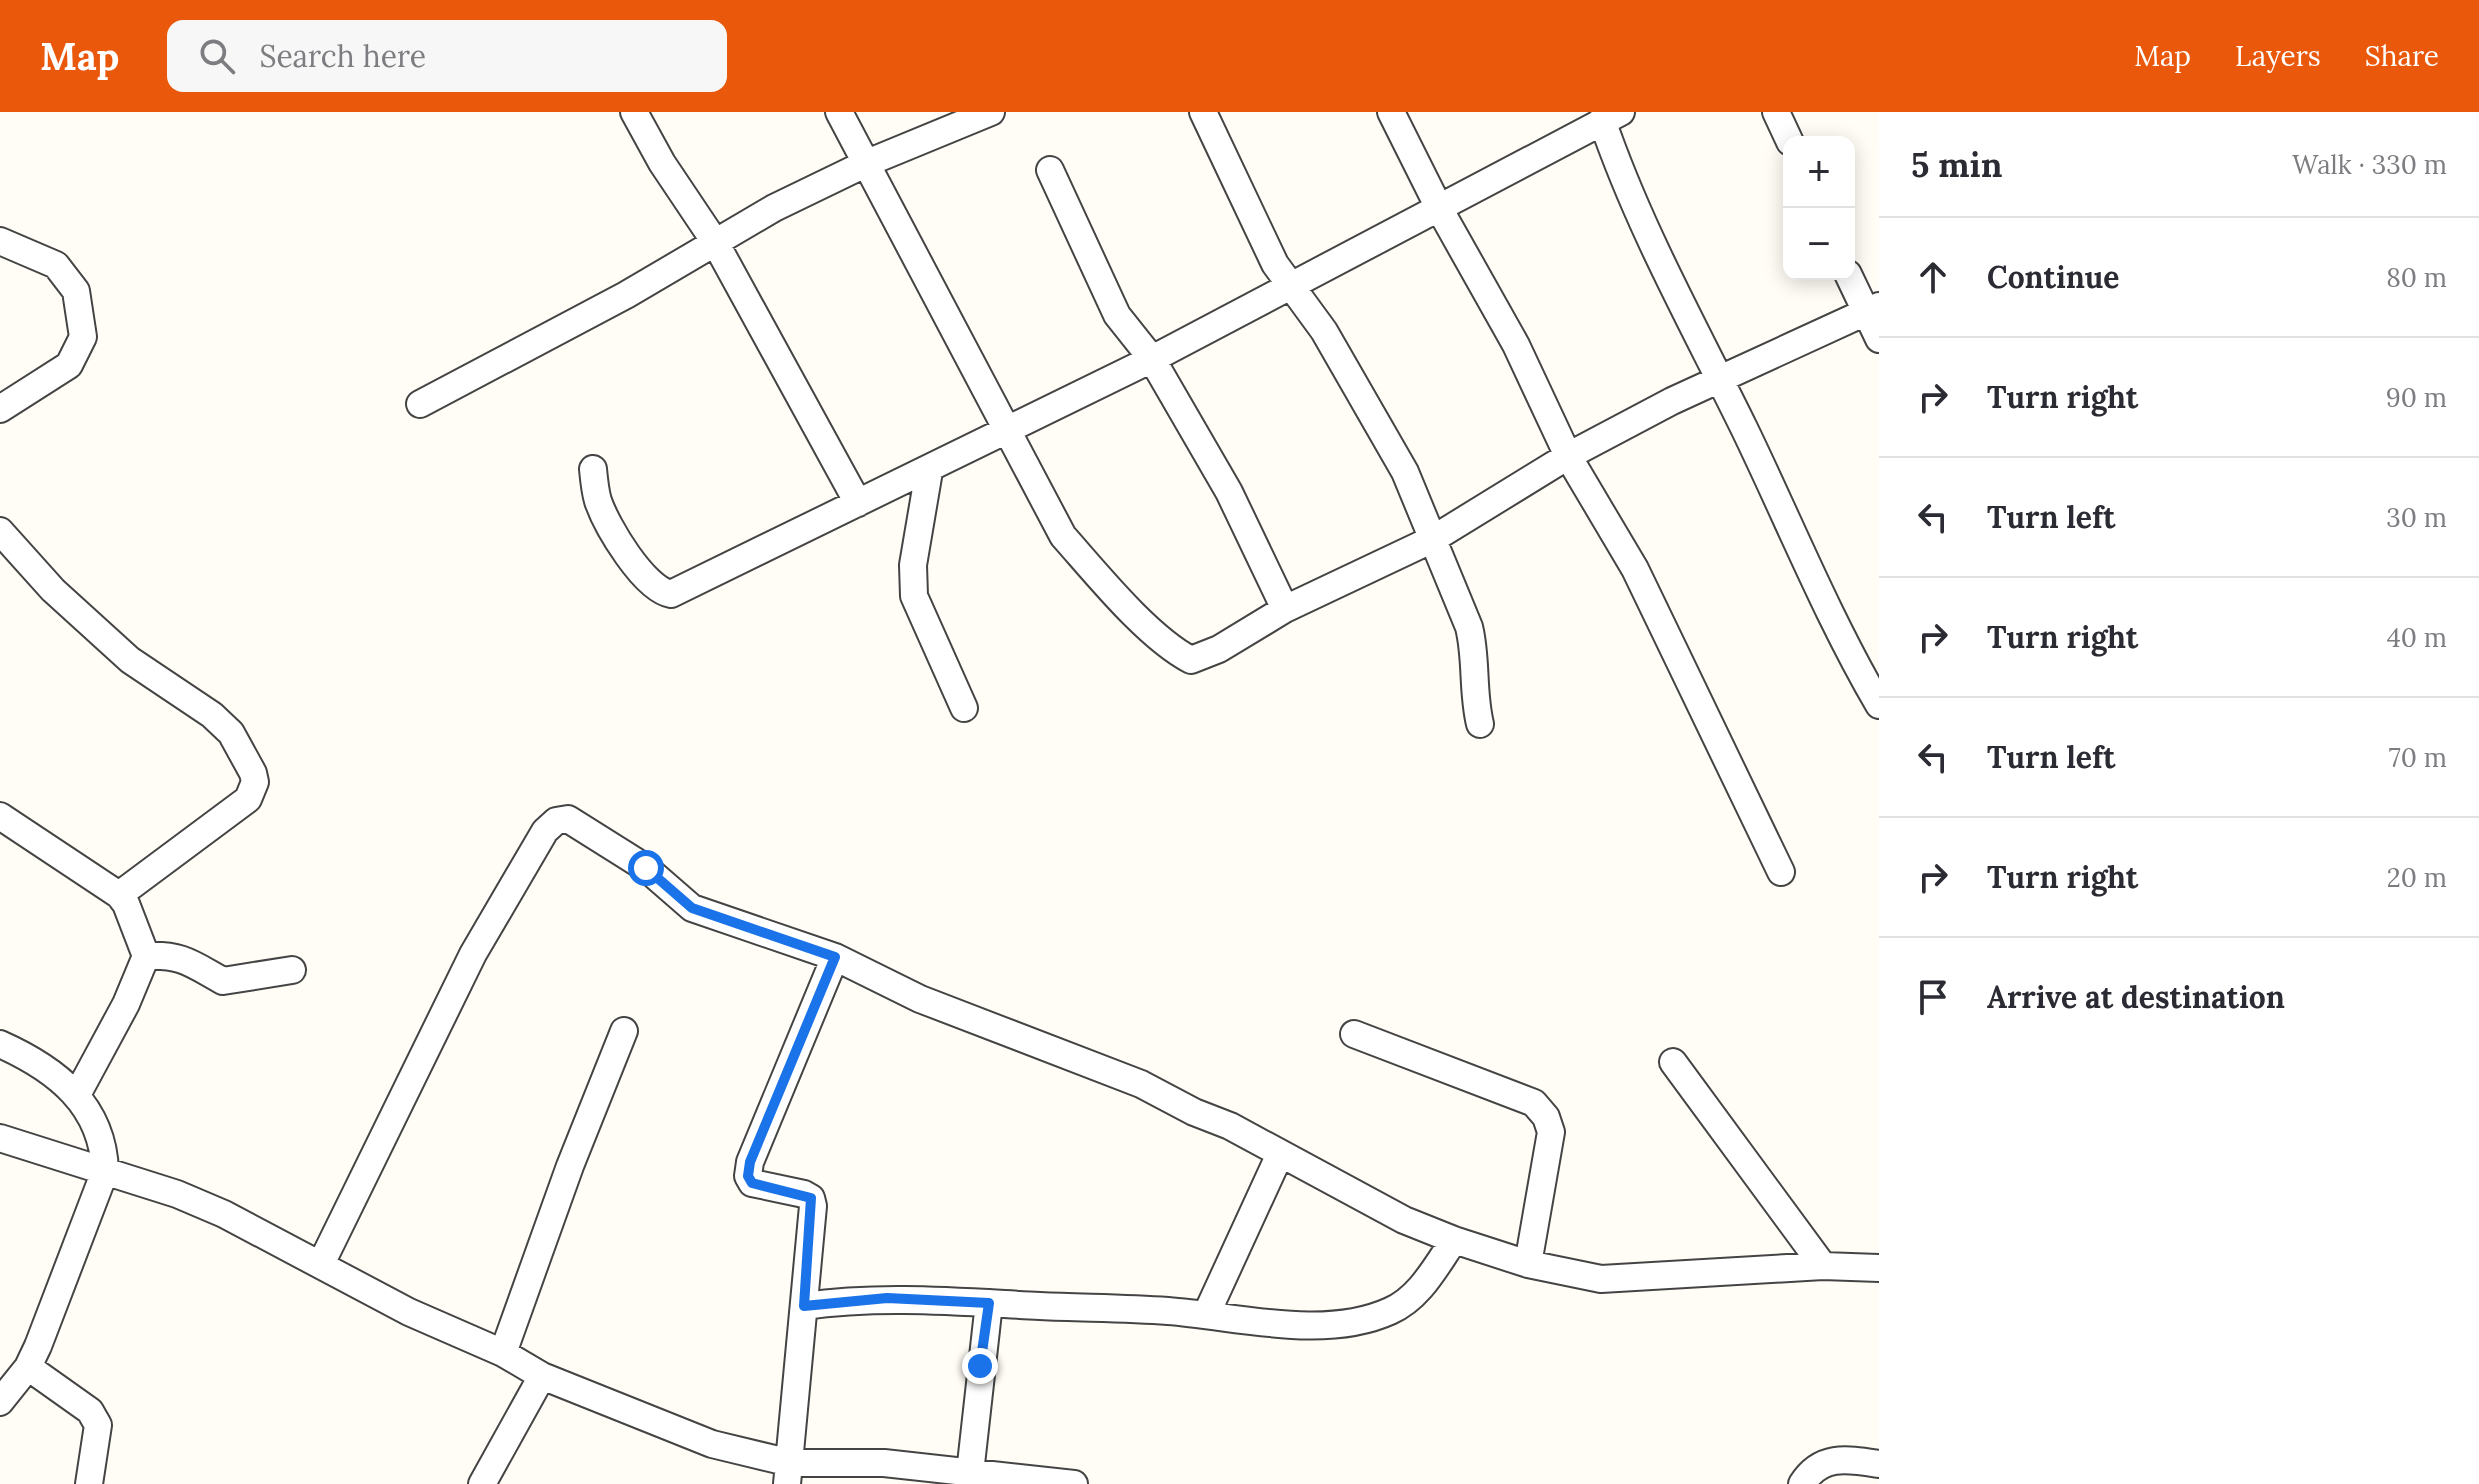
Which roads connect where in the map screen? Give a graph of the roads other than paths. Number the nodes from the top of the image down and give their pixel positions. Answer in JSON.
{"nodes":[{"id":1,"x":634,"y":112,"type":"edge"},
{"id":2,"x":839,"y":112,"type":"edge"},
{"id":3,"x":991,"y":112,"type":"edge"},
{"id":4,"x":1203,"y":112,"type":"edge"},
{"id":5,"x":1391,"y":112,"type":"edge"},
{"id":6,"x":1776,"y":112,"type":"edge"},
{"id":7,"x":1612,"y":116,"type":"edge"},
{"id":8,"x":1787,"y":136,"type":"edge"},
{"id":9,"x":867,"y":163,"type":"junction"},
{"id":10,"x":1050,"y":170,"type":"dead end"},
{"id":11,"x":1439,"y":208,"type":"junction"},
{"id":12,"x":0,"y":241,"type":"edge"},
{"id":13,"x":715,"y":242,"type":"junction"},
{"id":14,"x":1852,"y":280,"type":"edge"},
{"id":15,"x":1290,"y":286,"type":"junction"},
{"id":16,"x":1872,"y":310,"type":"edge"},
{"id":17,"x":1879,"y":339,"type":"edge"},
{"id":18,"x":1152,"y":359,"type":"junction"},
{"id":19,"x":1721,"y":381,"type":"junction"},
{"id":20,"x":420,"y":404,"type":"dead end"},
{"id":21,"x":0,"y":409,"type":"edge"},
{"id":22,"x":1006,"y":428,"type":"junction"},
{"id":23,"x":1568,"y":456,"type":"junction"},
{"id":24,"x":593,"y":469,"type":"dead end"},
{"id":25,"x":929,"y":471,"type":"junction"},
{"id":26,"x":858,"y":503,"type":"junction"},
{"id":27,"x":0,"y":531,"type":"edge"},
{"id":28,"x":1433,"y":539,"type":"junction"},
{"id":29,"x":1285,"y":609,"type":"junction"},
{"id":30,"x":1879,"y":705,"type":"edge"},
{"id":31,"x":964,"y":708,"type":"dead end"},
{"id":32,"x":1480,"y":724,"type":"dead end"},
{"id":33,"x":0,"y":816,"type":"edge"},
{"id":34,"x":1781,"y":872,"type":"dead end"},
{"id":35,"x":119,"y":895,"type":"junction"},
{"id":36,"x":146,"y":956,"type":"junction"},
{"id":37,"x":835,"y":957,"type":"junction"},
{"id":38,"x":292,"y":970,"type":"dead end"},
{"id":39,"x":624,"y":1031,"type":"dead end"},
{"id":40,"x":1354,"y":1034,"type":"dead end"},
{"id":41,"x":0,"y":1044,"type":"edge"},
{"id":42,"x":1673,"y":1062,"type":"dead end"},
{"id":43,"x":78,"y":1093,"type":"junction"},
{"id":44,"x":0,"y":1138,"type":"edge"},
{"id":45,"x":1280,"y":1154,"type":"junction"},
{"id":46,"x":105,"y":1171,"type":"junction"},
{"id":47,"x":1454,"y":1240,"type":"junction"},
{"id":48,"x":321,"y":1264,"type":"junction"},
{"id":49,"x":1528,"y":1264,"type":"junction"},
{"id":50,"x":1823,"y":1266,"type":"junction"},
{"id":51,"x":1879,"y":1268,"type":"edge"},
{"id":52,"x":989,"y":1303,"type":"junction"},
{"id":53,"x":804,"y":1306,"type":"junction"},
{"id":54,"x":1206,"y":1315,"type":"junction"},
{"id":55,"x":503,"y":1353,"type":"junction"},
{"id":56,"x":28,"y":1367,"type":"junction"},
{"id":57,"x":542,"y":1376,"type":"junction"},
{"id":58,"x":3,"y":1393,"type":"edge"},
{"id":59,"x":1879,"y":1464,"type":"edge"},
{"id":60,"x":789,"y":1473,"type":"edge"},
{"id":61,"x":970,"y":1473,"type":"junction"},
{"id":62,"x":89,"y":1484,"type":"edge"},
{"id":63,"x":482,"y":1484,"type":"edge"},
{"id":64,"x":1074,"y":1484,"type":"edge"},
{"id":65,"x":1802,"y":1484,"type":"edge"}],
"edges":[{"from":1,"to":13,"type":"street"},
{"from":2,"to":9,"type":"street"},
{"from":3,"to":9,"type":"street"},
{"from":4,"to":15,"type":"street"},
{"from":5,"to":11,"type":"street"},
{"from":6,"to":8,"type":"street"},
{"from":7,"to":11,"type":"street"},
{"from":7,"to":19,"type":"street"},
{"from":9,"to":13,"type":"street"},
{"from":9,"to":22,"type":"street"},
{"from":10,"to":18,"type":"street"},
{"from":11,"to":15,"type":"street"},
{"from":11,"to":23,"type":"street"},
{"from":12,"to":21,"type":"street"},
{"from":13,"to":20,"type":"street"},
{"from":13,"to":26,"type":"street"},
{"from":14,"to":16,"type":"street"},
{"from":15,"to":18,"type":"street"},
{"from":15,"to":28,"type":"street"},
{"from":16,"to":17,"type":"street"},
{"from":16,"to":19,"type":"street"},
{"from":18,"to":22,"type":"street"},
{"from":18,"to":29,"type":"street"},
{"from":19,"to":23,"type":"street"},
{"from":19,"to":30,"type":"street"},
{"from":22,"to":25,"type":"street"},
{"from":22,"to":29,"type":"street"},
{"from":23,"to":28,"type":"street"},
{"from":23,"to":34,"type":"street"},
{"from":24,"to":26,"type":"street"},
{"from":25,"to":26,"type":"street"},
{"from":25,"to":31,"type":"street"},
{"from":27,"to":35,"type":"street"},
{"from":28,"to":29,"type":"street"},
{"from":28,"to":32,"type":"street"},
{"from":33,"to":35,"type":"street"},
{"from":35,"to":36,"type":"street"},
{"from":36,"to":38,"type":"street"},
{"from":36,"to":43,"type":"street"},
{"from":37,"to":45,"type":"street"},
{"from":37,"to":48,"type":"street"},
{"from":37,"to":53,"type":"street"},
{"from":39,"to":55,"type":"street"},
{"from":40,"to":49,"type":"street"},
{"from":41,"to":43,"type":"street"},
{"from":42,"to":50,"type":"street"},
{"from":43,"to":46,"type":"street"},
{"from":44,"to":46,"type":"street"},
{"from":45,"to":47,"type":"street"},
{"from":45,"to":54,"type":"street"},
{"from":46,"to":48,"type":"street"},
{"from":46,"to":56,"type":"street"},
{"from":47,"to":49,"type":"street"},
{"from":47,"to":54,"type":"street"},
{"from":48,"to":55,"type":"street"},
{"from":49,"to":50,"type":"street"},
{"from":50,"to":51,"type":"street"},
{"from":52,"to":53,"type":"street"},
{"from":52,"to":54,"type":"street"},
{"from":52,"to":61,"type":"street"},
{"from":53,"to":60,"type":"street"},
{"from":55,"to":57,"type":"street"},
{"from":56,"to":58,"type":"street"},
{"from":56,"to":62,"type":"street"},
{"from":57,"to":60,"type":"street"},
{"from":57,"to":63,"type":"street"},
{"from":59,"to":65,"type":"street"},
{"from":60,"to":61,"type":"street"},
{"from":61,"to":64,"type":"street"}]}
